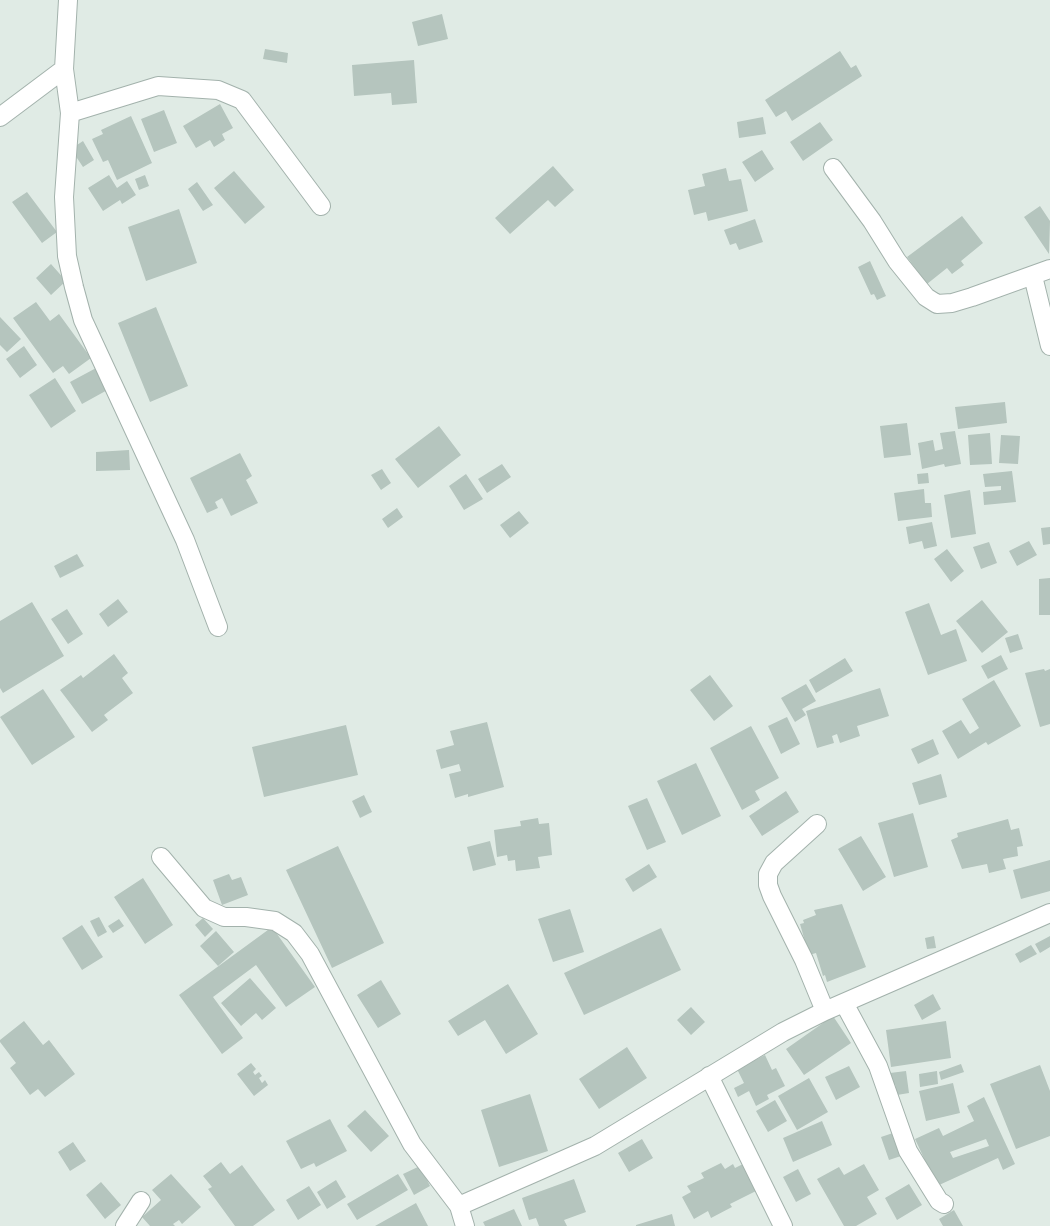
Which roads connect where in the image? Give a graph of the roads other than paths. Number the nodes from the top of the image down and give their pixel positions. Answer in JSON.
{"nodes":[{"id":1,"x":68,"y":0,"type":"edge"},
{"id":2,"x":64,"y":69,"type":"junction"},
{"id":3,"x":69,"y":113,"type":"junction"},
{"id":4,"x":0,"y":117,"type":"edge"},
{"id":5,"x":833,"y":168,"type":"dead end"},
{"id":6,"x":321,"y":206,"type":"dead end"},
{"id":7,"x":1050,"y":269,"type":"edge"},
{"id":8,"x":1033,"y":276,"type":"junction"},
{"id":9,"x":1050,"y":346,"type":"edge"},
{"id":10,"x":218,"y":627,"type":"dead end"},
{"id":11,"x":817,"y":824,"type":"dead end"},
{"id":12,"x":161,"y":856,"type":"dead end"},
{"id":13,"x":1050,"y":913,"type":"edge"},
{"id":14,"x":844,"y":1004,"type":"junction"},
{"id":15,"x":825,"y":1011,"type":"junction"},
{"id":16,"x":709,"y":1076,"type":"junction"},
{"id":17,"x":141,"y":1201,"type":"dead end"},
{"id":18,"x":944,"y":1204,"type":"dead end"},
{"id":19,"x":459,"y":1206,"type":"junction"},
{"id":20,"x":125,"y":1226,"type":"edge"},
{"id":21,"x":465,"y":1226,"type":"edge"},
{"id":22,"x":783,"y":1226,"type":"edge"}],
"edges":[{"from":1,"to":2,"type":"street"},
{"from":2,"to":3,"type":"street"},
{"from":2,"to":4,"type":"street"},
{"from":3,"to":6,"type":"street"},
{"from":3,"to":10,"type":"street"},
{"from":5,"to":8,"type":"street"},
{"from":7,"to":8,"type":"street"},
{"from":8,"to":9,"type":"street"},
{"from":11,"to":15,"type":"street"},
{"from":12,"to":19,"type":"street"},
{"from":13,"to":14,"type":"street"},
{"from":14,"to":15,"type":"street"},
{"from":14,"to":18,"type":"street"},
{"from":15,"to":16,"type":"street"},
{"from":16,"to":19,"type":"street"},
{"from":16,"to":22,"type":"street"},
{"from":17,"to":20,"type":"street"},
{"from":19,"to":21,"type":"street"}]}
